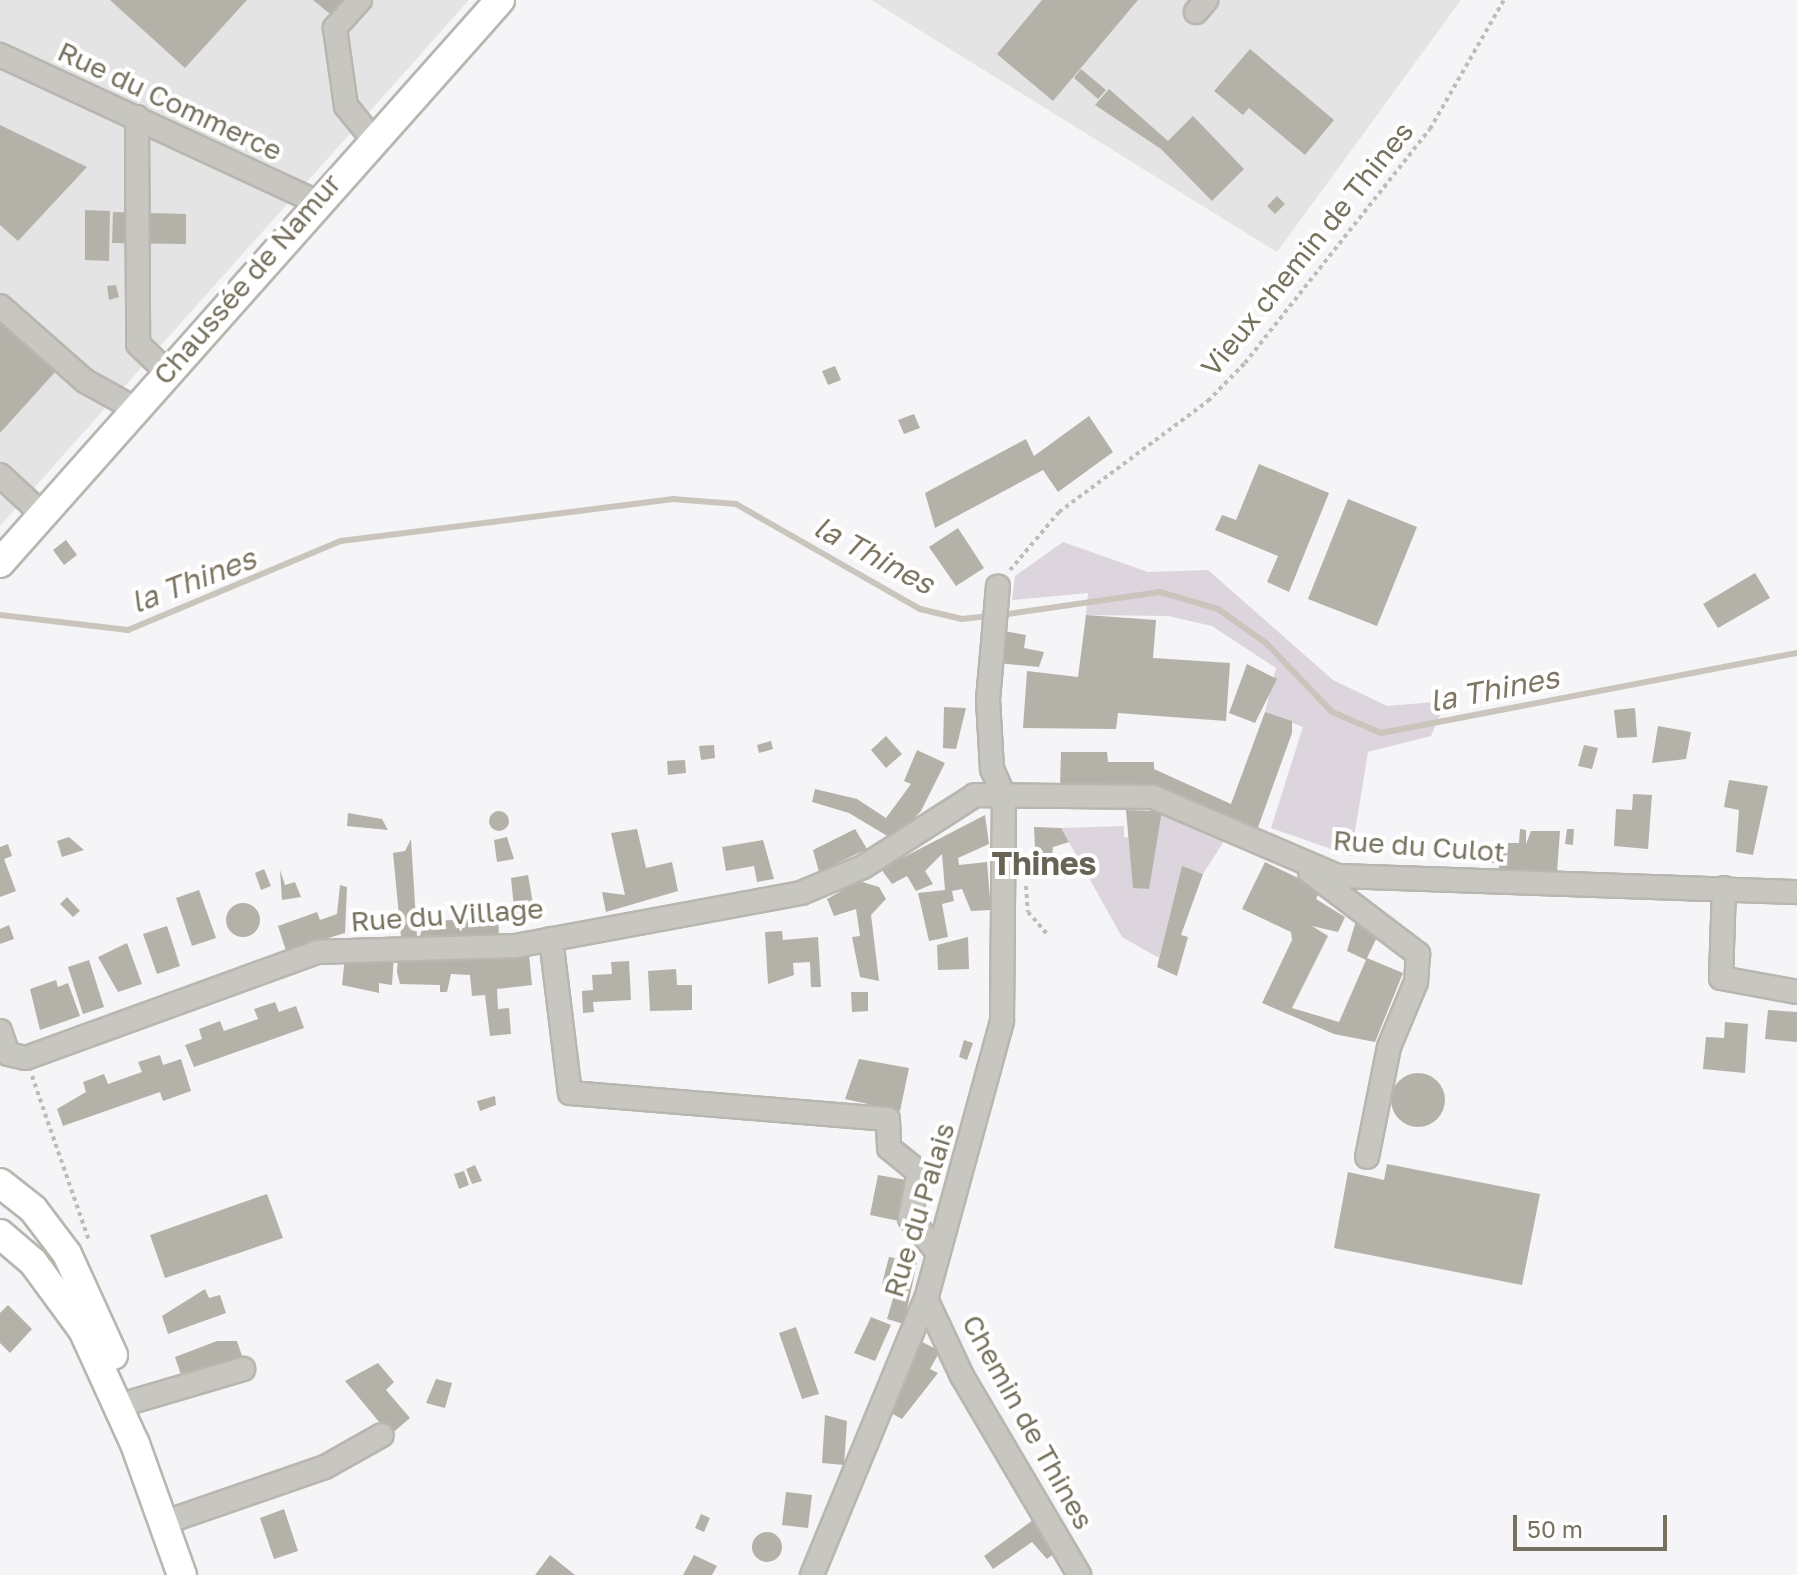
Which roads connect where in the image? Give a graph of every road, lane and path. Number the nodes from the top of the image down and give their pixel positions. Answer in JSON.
{"nodes":[{"id":1,"x":360,"y":0,"type":"edge"},
{"id":2,"x":500,"y":0,"type":"edge"},
{"id":3,"x":1504,"y":0,"type":"edge"},
{"id":4,"x":0,"y":55,"type":"edge"},
{"id":5,"x":137,"y":117,"type":"junction"},
{"id":6,"x":372,"y":138,"type":"junction"},
{"id":7,"x":314,"y":201,"type":"junction"},
{"id":8,"x":0,"y":306,"type":"edge"},
{"id":9,"x":166,"y":371,"type":"junction"},
{"id":10,"x":134,"y":408,"type":"junction"},
{"id":11,"x":0,"y":475,"type":"edge"},
{"id":12,"x":42,"y":514,"type":"junction"},
{"id":13,"x":4,"y":550,"type":"edge"},
{"id":14,"x":998,"y":586,"type":"joint"},
{"id":15,"x":992,"y":769,"type":"junction"},
{"id":16,"x":975,"y":795,"type":"junction"},
{"id":17,"x":1004,"y":796,"type":"junction"},
{"id":18,"x":1301,"y":864,"type":"junction"},
{"id":19,"x":1025,"y":869,"type":"dead end"},
{"id":20,"x":1724,"y":888,"type":"junction"},
{"id":21,"x":1797,"y":892,"type":"edge"},
{"id":22,"x":1049,"y":936,"type":"dead end"},
{"id":23,"x":551,"y":939,"type":"junction"},
{"id":24,"x":1797,"y":992,"type":"edge"},
{"id":25,"x":0,"y":1031,"type":"edge"},
{"id":26,"x":17,"y":1056,"type":"junction"},
{"id":27,"x":1367,"y":1157,"type":"dead end"},
{"id":28,"x":0,"y":1183,"type":"edge"},
{"id":29,"x":0,"y":1234,"type":"edge"},
{"id":30,"x":92,"y":1248,"type":"dead end"},
{"id":31,"x":935,"y":1249,"type":"junction"},
{"id":32,"x":926,"y":1299,"type":"junction"},
{"id":33,"x":81,"y":1303,"type":"junction"},
{"id":34,"x":243,"y":1369,"type":"dead end"},
{"id":35,"x":131,"y":1402,"type":"junction"},
{"id":36,"x":382,"y":1435,"type":"dead end"},
{"id":37,"x":135,"y":1444,"type":"junction"},
{"id":38,"x":163,"y":1523,"type":"junction"},
{"id":39,"x":182,"y":1575,"type":"edge"},
{"id":40,"x":812,"y":1575,"type":"edge"},
{"id":41,"x":1079,"y":1575,"type":"edge"}],
"edges":[{"from":1,"to":6,"type":"street"},
{"from":2,"to":6,"type":"main road","name":"Chaussée de Namur"},
{"from":3,"to":14,"type":"path","name":"Vieux chemin de Thines"},
{"from":4,"to":5,"type":"street","name":"Rue du Commerce"},
{"from":5,"to":7,"type":"street","name":"Rue du Commerce"},
{"from":5,"to":9,"type":"street"},
{"from":6,"to":7,"type":"main road","name":"Chaussée de Namur"},
{"from":7,"to":9,"type":"main road","name":"Chaussée de Namur"},
{"from":8,"to":10,"type":"street"},
{"from":9,"to":10,"type":"main road","name":"Chaussée de Namur"},
{"from":10,"to":12,"type":"main road","name":"Chaussée de Namur"},
{"from":11,"to":12,"type":"street"},
{"from":12,"to":13,"type":"main road","name":"Chaussée de Namur"},
{"from":14,"to":15,"type":"street"},
{"from":15,"to":16,"type":"street","name":"Rue du Village"},
{"from":15,"to":17,"type":"street"},
{"from":16,"to":17,"type":"street"},
{"from":16,"to":23,"type":"street","name":"Rue du Village"},
{"from":17,"to":18,"type":"street","name":"Rue du Culot"},
{"from":17,"to":31,"type":"street","name":"Rue du Palais"},
{"from":18,"to":20,"type":"street","name":"Rue du Culot"},
{"from":18,"to":27,"type":"street"},
{"from":19,"to":22,"type":"path"},
{"from":20,"to":21,"type":"street","name":"Rue du Culot"},
{"from":20,"to":24,"type":"street"},
{"from":23,"to":26,"type":"street","name":"Rue du Village"},
{"from":23,"to":31,"type":"street"},
{"from":25,"to":26,"type":"street"},
{"from":26,"to":30,"type":"path"},
{"from":28,"to":33,"type":"main road"},
{"from":29,"to":33,"type":"main road"},
{"from":31,"to":32,"type":"street","name":"Rue du Palais"},
{"from":32,"to":40,"type":"street","name":"Rue du Palais"},
{"from":32,"to":41,"type":"street","name":"Chemin de Thines"},
{"from":33,"to":35,"type":"main road"},
{"from":33,"to":37,"type":"main road"},
{"from":34,"to":35,"type":"street"},
{"from":35,"to":37,"type":"main road"},
{"from":36,"to":38,"type":"street"},
{"from":37,"to":38,"type":"main road"},
{"from":38,"to":39,"type":"main road"}]}
